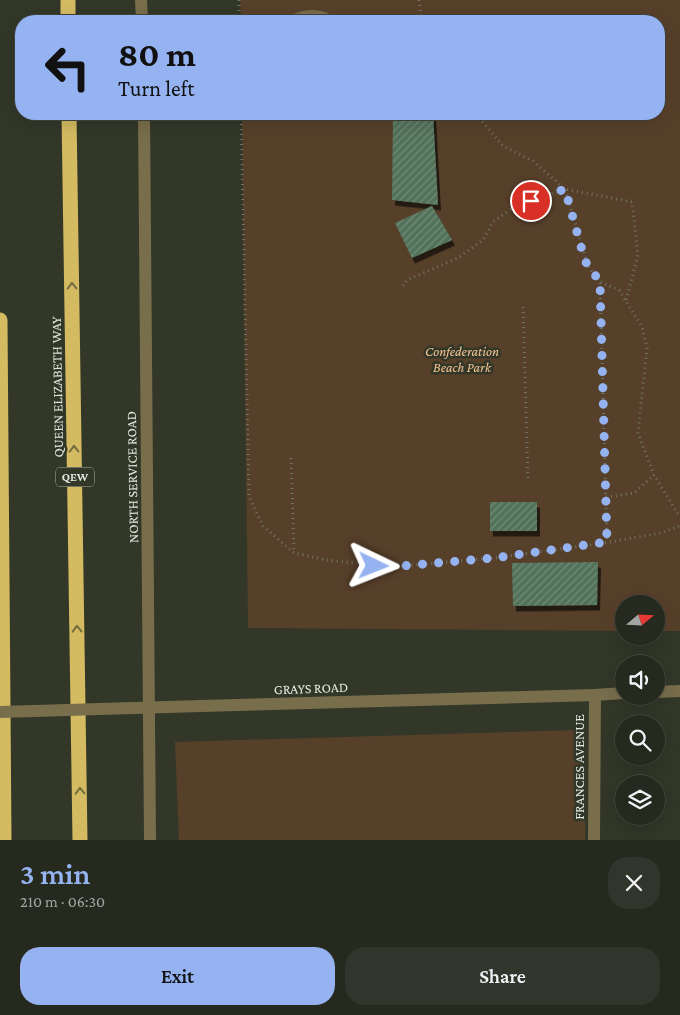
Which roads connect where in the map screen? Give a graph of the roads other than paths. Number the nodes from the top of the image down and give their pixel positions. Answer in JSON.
{"nodes":[{"id":1,"x":68,"y":0,"type":"edge"},
{"id":2,"x":142,"y":0,"type":"edge"},
{"id":3,"x":68,"y":15,"type":"edge"},
{"id":4,"x":142,"y":15,"type":"edge"},
{"id":5,"x":302,"y":15,"type":"edge"},
{"id":6,"x":318,"y":15,"type":"edge"},
{"id":7,"x":69,"y":120,"type":"edge"},
{"id":8,"x":144,"y":120,"type":"edge"},
{"id":9,"x":0,"y":320,"type":"edge"},
{"id":10,"x":680,"y":691,"type":"edge"},
{"id":11,"x":665,"y":692,"type":"edge"},
{"id":12,"x":615,"y":694,"type":"edge"},
{"id":13,"x":595,"y":695,"type":"junction"},
{"id":14,"x":0,"y":712,"type":"edge"},
{"id":15,"x":4,"y":840,"type":"edge"},
{"id":16,"x":80,"y":840,"type":"edge"},
{"id":17,"x":150,"y":840,"type":"edge"},
{"id":18,"x":594,"y":840,"type":"edge"}],
"edges":[{"from":1,"to":3,"type":"highway"},
{"from":2,"to":4,"type":"street"},
{"from":5,"to":6,"type":"lane"},
{"from":16,"to":7,"type":"highway","name":"QUEEN ELIZABETH WAY","number":"QEW","one_way":true},
{"from":8,"to":17,"type":"street","name":"NORTH SERVICE ROAD"},
{"from":9,"to":15,"type":"highway"},
{"from":10,"to":11,"type":"street"},
{"from":12,"to":13,"type":"street","name":"GRAYS ROAD"},
{"from":13,"to":14,"type":"street","name":"GRAYS ROAD","bridge":true},
{"from":13,"to":18,"type":"street","name":"FRANCES AVENUE"}]}
